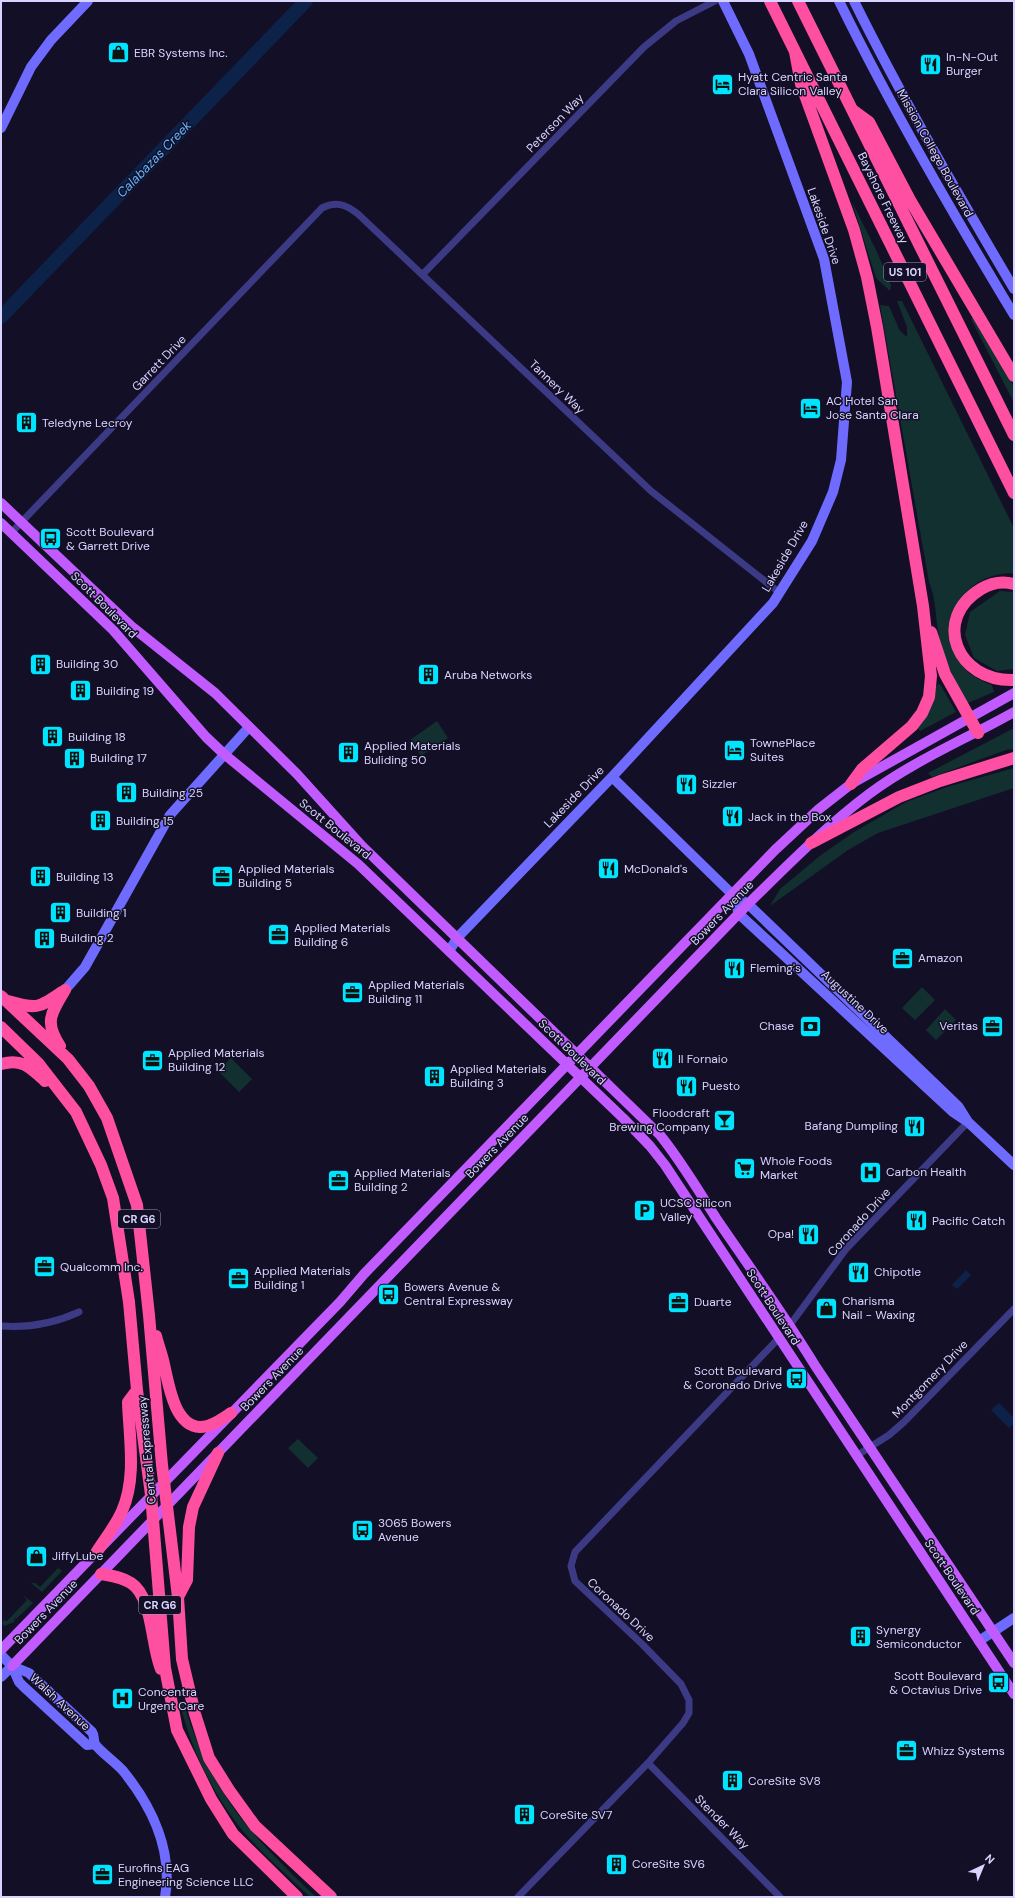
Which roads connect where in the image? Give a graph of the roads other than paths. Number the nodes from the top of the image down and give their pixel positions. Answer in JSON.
{"nodes":[{"id":1,"x":88,"y":1,"type":"edge"},
{"id":2,"x":715,"y":1,"type":"edge"},
{"id":3,"x":723,"y":1,"type":"edge"},
{"id":4,"x":770,"y":1,"type":"edge"},
{"id":5,"x":798,"y":1,"type":"edge"},
{"id":6,"x":839,"y":1,"type":"edge"},
{"id":7,"x":854,"y":1,"type":"edge"},
{"id":8,"x":795,"y":52,"type":"junction"},
{"id":9,"x":853,"y":111,"type":"junction"},
{"id":10,"x":1,"y":128,"type":"edge"},
{"id":11,"x":322,"y":208,"type":"joint"},
{"id":12,"x":422,"y":274,"type":"junction"},
{"id":13,"x":1014,"y":289,"type":"edge"},
{"id":14,"x":1014,"y":315,"type":"edge"},
{"id":15,"x":1014,"y":376,"type":"edge"},
{"id":16,"x":1014,"y":435,"type":"edge"},
{"id":17,"x":1014,"y":493,"type":"edge"},
{"id":18,"x":1,"y":503,"type":"edge"},
{"id":19,"x":22,"y":522,"type":"junction"},
{"id":20,"x":1,"y":523,"type":"edge"},
{"id":21,"x":11,"y":533,"type":"junction"},
{"id":22,"x":1014,"y":584,"type":"edge"},
{"id":23,"x":780,"y":593,"type":"junction"},
{"id":24,"x":923,"y":606,"type":"junction"},
{"id":25,"x":1014,"y":680,"type":"edge"},
{"id":26,"x":1014,"y":693,"type":"edge"},
{"id":27,"x":1014,"y":712,"type":"edge"},
{"id":28,"x":970,"y":719,"type":"junction"},
{"id":29,"x":250,"y":727,"type":"junction"},
{"id":30,"x":978,"y":733,"type":"junction"},
{"id":31,"x":224,"y":754,"type":"junction"},
{"id":32,"x":1014,"y":758,"type":"edge"},
{"id":33,"x":612,"y":777,"type":"junction"},
{"id":34,"x":851,"y":784,"type":"junction"},
{"id":35,"x":811,"y":844,"type":"junction"},
{"id":36,"x":733,"y":895,"type":"junction"},
{"id":37,"x":748,"y":904,"type":"junction"},
{"id":38,"x":740,"y":914,"type":"junction"},
{"id":39,"x":458,"y":937,"type":"junction"},
{"id":40,"x":449,"y":951,"type":"junction"},
{"id":41,"x":65,"y":990,"type":"junction"},
{"id":42,"x":3,"y":998,"type":"edge"},
{"id":43,"x":1,"y":1027,"type":"edge"},
{"id":44,"x":577,"y":1054,"type":"junction"},
{"id":45,"x":68,"y":1059,"type":"junction"},
{"id":46,"x":1,"y":1064,"type":"edge"},
{"id":47,"x":567,"y":1065,"type":"junction"},
{"id":48,"x":591,"y":1067,"type":"junction"},
{"id":49,"x":581,"y":1078,"type":"junction"},
{"id":50,"x":968,"y":1122,"type":"junction"},
{"id":51,"x":101,"y":1165,"type":"junction"},
{"id":52,"x":1014,"y":1165,"type":"edge"},
{"id":53,"x":1014,"y":1309,"type":"edge"},
{"id":54,"x":79,"y":1312,"type":"dead end"},
{"id":55,"x":149,"y":1315,"type":"junction"},
{"id":56,"x":790,"y":1325,"type":"junction"},
{"id":57,"x":1,"y":1326,"type":"edge"},
{"id":58,"x":778,"y":1339,"type":"junction"},
{"id":59,"x":137,"y":1390,"type":"junction"},
{"id":60,"x":231,"y":1413,"type":"junction"},
{"id":61,"x":870,"y":1446,"type":"junction"},
{"id":62,"x":218,"y":1453,"type":"junction"},
{"id":63,"x":856,"y":1456,"type":"junction"},
{"id":64,"x":164,"y":1482,"type":"junction"},
{"id":65,"x":151,"y":1495,"type":"junction"},
{"id":66,"x":167,"y":1506,"type":"junction"},
{"id":67,"x":152,"y":1520,"type":"junction"},
{"id":68,"x":96,"y":1553,"type":"junction"},
{"id":69,"x":101,"y":1574,"type":"junction"},
{"id":70,"x":178,"y":1597,"type":"junction"},
{"id":71,"x":1014,"y":1618,"type":"edge"},
{"id":72,"x":993,"y":1631,"type":"junction"},
{"id":73,"x":979,"y":1641,"type":"junction"},
{"id":74,"x":1,"y":1650,"type":"edge"},
{"id":75,"x":1,"y":1655,"type":"edge"},
{"id":76,"x":1014,"y":1663,"type":"edge"},
{"id":77,"x":12,"y":1666,"type":"junction"},
{"id":78,"x":1,"y":1677,"type":"edge"},
{"id":79,"x":169,"y":1690,"type":"junction"},
{"id":80,"x":1014,"y":1694,"type":"edge"},
{"id":81,"x":648,"y":1763,"type":"junction"},
{"id":82,"x":166,"y":1897,"type":"edge"},
{"id":83,"x":297,"y":1897,"type":"edge"},
{"id":84,"x":331,"y":1897,"type":"edge"},
{"id":85,"x":518,"y":1897,"type":"edge"},
{"id":86,"x":780,"y":1897,"type":"edge"}],
"edges":[{"from":1,"to":10,"type":"street"},
{"from":2,"to":12,"type":"street","name":"Peterson Way"},
{"from":3,"to":23,"type":"street","name":"Lakeside Drive"},
{"from":4,"to":8,"type":"highway","name":"Bayshore Freeway","number":"US 101"},
{"from":5,"to":9,"type":"highway","name":"Bayshore Freeway","number":"US 101"},
{"from":6,"to":14,"type":"street","name":"Mission College Boulevard"},
{"from":7,"to":13,"type":"street","name":"Mission College Boulevard"},
{"from":8,"to":17,"type":"highway","name":"Bayshore Freeway","number":"US 101"},
{"from":8,"to":24,"type":"highway"},
{"from":9,"to":15,"type":"highway"},
{"from":9,"to":16,"type":"highway","name":"Bayshore Freeway","number":"US 101"},
{"from":11,"to":12,"type":"street","name":"Tannery Way"},
{"from":11,"to":19,"type":"street","name":"Garrett Drive"},
{"from":12,"to":23,"type":"street","name":"Tannery Way"},
{"from":18,"to":19,"type":"main road","name":"Scott Boulevard"},
{"from":19,"to":21,"type":"street","name":"Garrett Drive"},
{"from":19,"to":29,"type":"main road","name":"Scott Boulevard"},
{"from":20,"to":21,"type":"main road","name":"Scott Boulevard"},
{"from":21,"to":31,"type":"main road","name":"Scott Boulevard"},
{"from":22,"to":25,"type":"highway"},
{"from":23,"to":33,"type":"street","name":"Lakeside Drive"},
{"from":24,"to":28,"type":"highway"},
{"from":24,"to":34,"type":"highway"},
{"from":26,"to":28,"type":"main road","name":"Bowers Avenue"},
{"from":27,"to":30,"type":"main road","name":"Bowers Avenue"},
{"from":28,"to":30,"type":"highway"},
{"from":28,"to":34,"type":"main road","name":"Bowers Avenue"},
{"from":29,"to":31,"type":"street"},
{"from":29,"to":39,"type":"main road","name":"Scott Boulevard"},
{"from":30,"to":35,"type":"main road","name":"Bowers Avenue"},
{"from":31,"to":40,"type":"main road","name":"Scott Boulevard"},
{"from":31,"to":41,"type":"street"},
{"from":32,"to":35,"type":"highway"},
{"from":33,"to":36,"type":"street","name":"Augustine Drive"},
{"from":33,"to":39,"type":"street","name":"Lakeside Drive"},
{"from":34,"to":36,"type":"main road","name":"Bowers Avenue"},
{"from":35,"to":37,"type":"main road","name":"Bowers Avenue"},
{"from":36,"to":37,"type":"street","name":"Augustine Drive"},
{"from":36,"to":38,"type":"street","name":"Augustine Drive"},
{"from":36,"to":44,"type":"main road","name":"Bowers Avenue"},
{"from":37,"to":38,"type":"main road","name":"Bowers Avenue"},
{"from":37,"to":50,"type":"street","name":"Augustine Drive"},
{"from":38,"to":48,"type":"main road","name":"Bowers Avenue"},
{"from":38,"to":50,"type":"street","name":"Augustine Drive"},
{"from":39,"to":40,"type":"street","name":"Lakeside Drive"},
{"from":39,"to":44,"type":"main road","name":"Scott Boulevard"},
{"from":40,"to":47,"type":"main road","name":"Scott Boulevard"},
{"from":41,"to":42,"type":"highway"},
{"from":41,"to":45,"type":"highway"},
{"from":42,"to":45,"type":"highway","name":"Central Expressway","number":"CR G6"},
{"from":43,"to":51,"type":"highway","name":"Central Expressway","number":"CR G6"},
{"from":44,"to":47,"type":"main road","name":"Bowers Avenue"},
{"from":44,"to":48,"type":"main road","name":"Scott Boulevard"},
{"from":45,"to":55,"type":"highway","name":"Central Expressway","number":"CR G6"},
{"from":46,"to":51,"type":"highway"},
{"from":47,"to":49,"type":"main road","name":"Scott Boulevard"},
{"from":47,"to":60,"type":"main road","name":"Bowers Avenue"},
{"from":48,"to":49,"type":"main road","name":"Bowers Avenue"},
{"from":48,"to":56,"type":"main road","name":"Scott Boulevard"},
{"from":49,"to":58,"type":"main road","name":"Scott Boulevard"},
{"from":49,"to":62,"type":"main road","name":"Bowers Avenue"},
{"from":50,"to":52,"type":"street","name":"Augustine Drive"},
{"from":50,"to":56,"type":"street","name":"Coronado Drive"},
{"from":51,"to":59,"type":"highway","name":"Central Expressway","number":"CR G6"},
{"from":53,"to":61,"type":"street","name":"Montgomery Drive"},
{"from":54,"to":57,"type":"street"},
{"from":55,"to":60,"type":"highway"},
{"from":55,"to":64,"type":"highway","name":"Central Expressway","number":"CR G6"},
{"from":56,"to":58,"type":"main road"},
{"from":56,"to":61,"type":"main road","name":"Scott Boulevard"},
{"from":58,"to":63,"type":"main road","name":"Scott Boulevard"},
{"from":58,"to":81,"type":"street","name":"Coronado Drive"},
{"from":59,"to":65,"type":"highway","name":"Central Expressway","number":"CR G6"},
{"from":59,"to":68,"type":"highway"},
{"from":60,"to":64,"type":"main road","name":"Bowers Avenue"},
{"from":61,"to":63,"type":"street","name":"Montgomery Drive"},
{"from":61,"to":72,"type":"main road","name":"Scott Boulevard"},
{"from":62,"to":66,"type":"main road","name":"Bowers Avenue"},
{"from":62,"to":70,"type":"highway"},
{"from":63,"to":73,"type":"main road","name":"Scott Boulevard"},
{"from":64,"to":65,"type":"main road","name":"Bowers Avenue"},
{"from":64,"to":66,"type":"highway","name":"Central Expressway","number":"CR G6"},
{"from":65,"to":67,"type":"highway","name":"Central Expressway","number":"CR G6"},
{"from":65,"to":68,"type":"main road","name":"Bowers Avenue"},
{"from":66,"to":67,"type":"main road","name":"Bowers Avenue"},
{"from":66,"to":70,"type":"highway","name":"Central Expressway","number":"CR G6"},
{"from":67,"to":69,"type":"main road","name":"Bowers Avenue"},
{"from":67,"to":79,"type":"highway","name":"Central Expressway","number":"CR G6"},
{"from":68,"to":74,"type":"main road","name":"Bowers Avenue"},
{"from":69,"to":77,"type":"main road","name":"Bowers Avenue"},
{"from":69,"to":79,"type":"highway"},
{"from":70,"to":84,"type":"highway","name":"Central Expressway","number":"CR G6"},
{"from":71,"to":72,"type":"street"},
{"from":72,"to":73,"type":"street"},
{"from":72,"to":76,"type":"main road","name":"Scott Boulevard"},
{"from":73,"to":80,"type":"main road","name":"Scott Boulevard"},
{"from":75,"to":77,"type":"street","name":"Walsh Avenue"},
{"from":77,"to":78,"type":"street","name":"Bowers Avenue"},
{"from":77,"to":82,"type":"street","name":"Walsh Avenue"},
{"from":79,"to":83,"type":"highway","name":"Central Expressway","number":"CR G6"},
{"from":81,"to":85,"type":"street","name":"Coronado Drive"},
{"from":81,"to":86,"type":"street","name":"Stender Way"}]}
